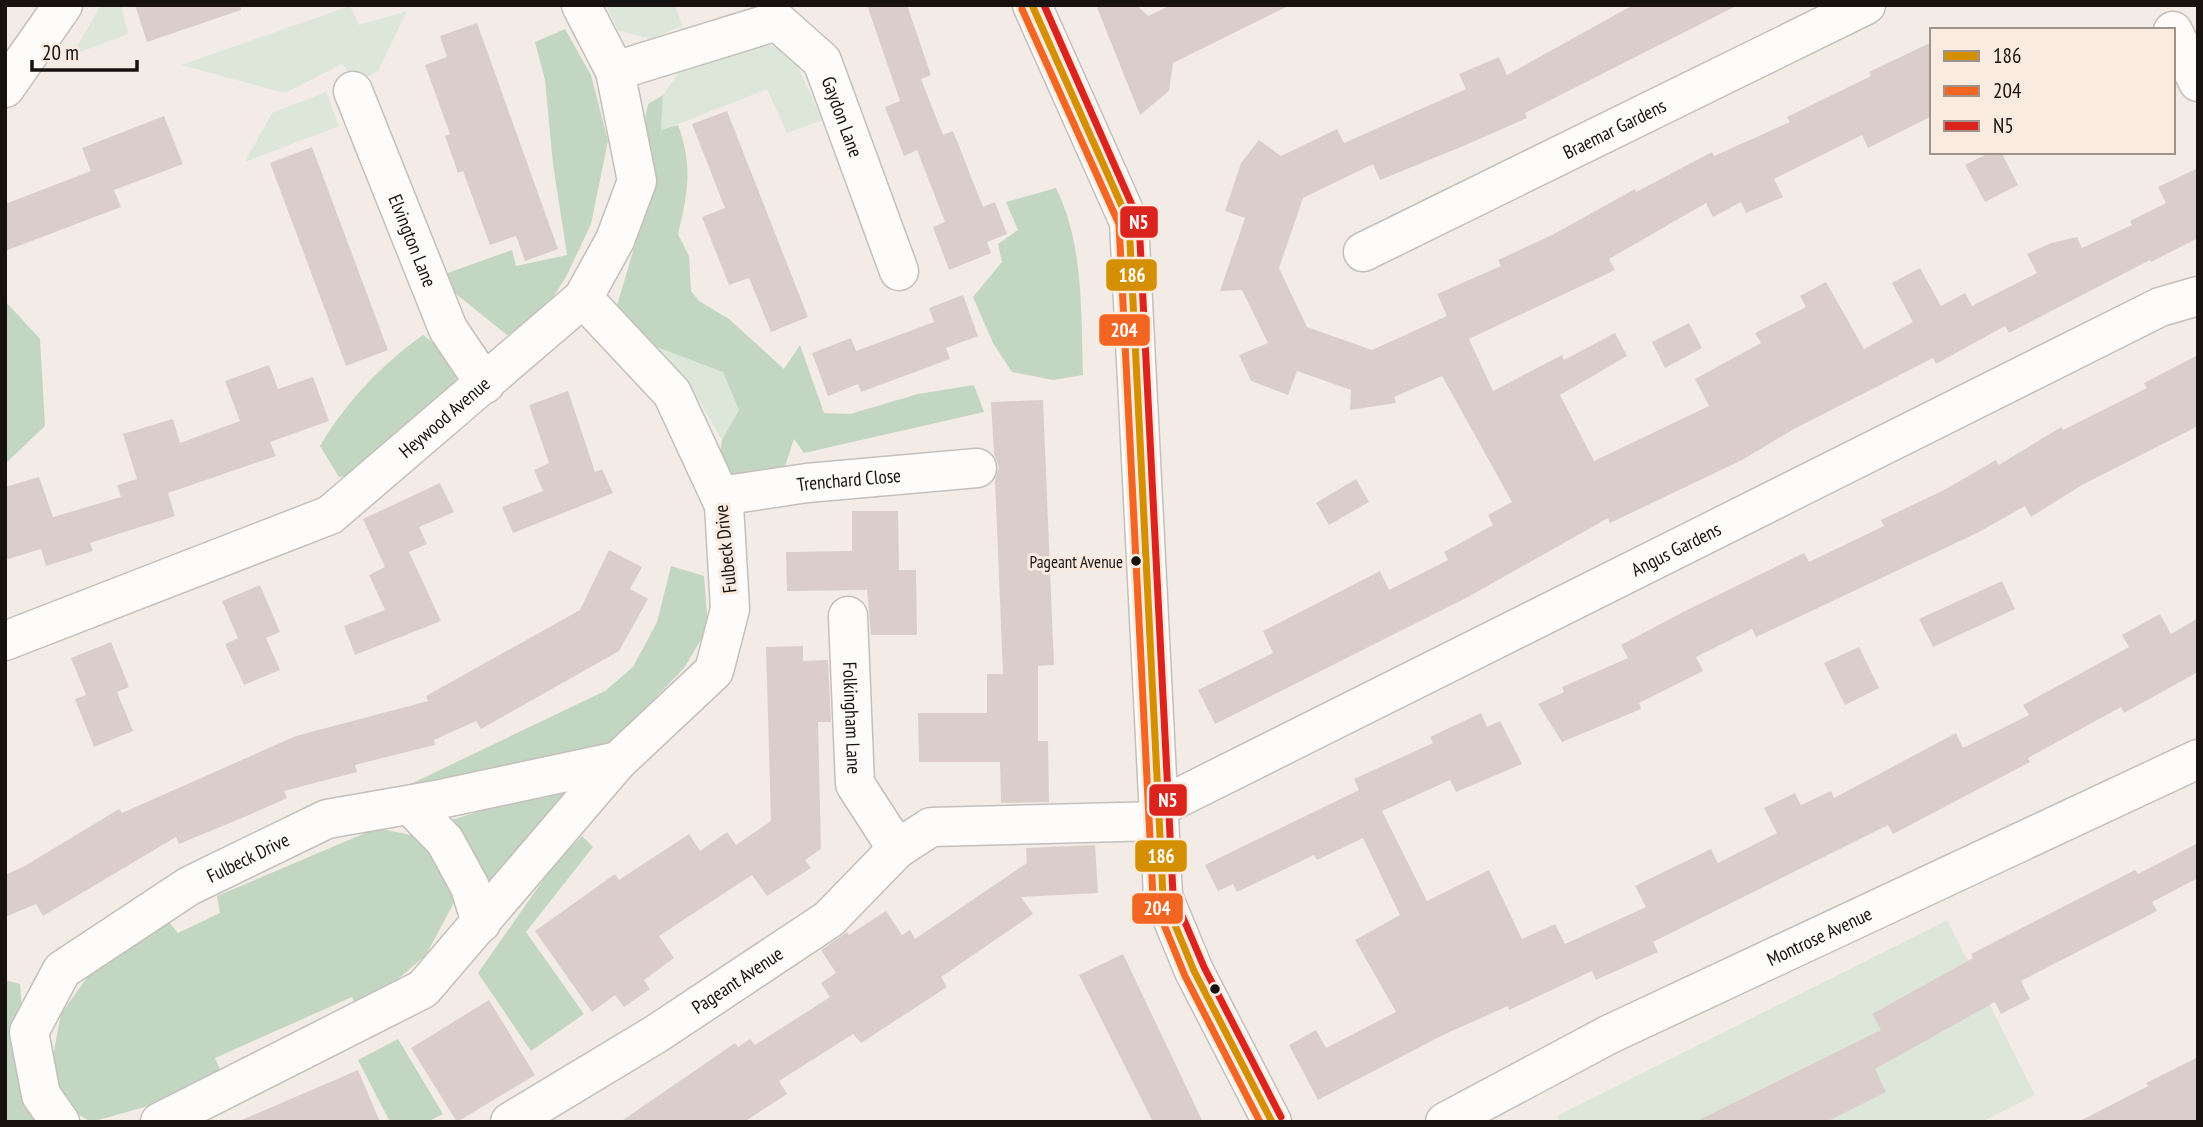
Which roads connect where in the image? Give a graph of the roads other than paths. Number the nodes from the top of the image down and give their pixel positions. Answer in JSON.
{"nodes":[{"id":1,"x":63,"y":5,"type":"edge"},
{"id":2,"x":581,"y":5,"type":"edge"},
{"id":3,"x":1032,"y":5,"type":"edge"},
{"id":4,"x":1866,"y":5,"type":"edge"},
{"id":5,"x":2161,"y":5,"type":"edge"},
{"id":6,"x":2172,"y":28,"type":"edge"},
{"id":7,"x":2175,"y":34,"type":"edge"},
{"id":8,"x":615,"y":71,"type":"junction"},
{"id":9,"x":2198,"y":82,"type":"edge"},
{"id":10,"x":5,"y":88,"type":"edge"},
{"id":11,"x":353,"y":91,"type":"dead end"},
{"id":12,"x":1363,"y":252,"type":"dead end"},
{"id":13,"x":899,"y":271,"type":"dead end"},
{"id":14,"x":2198,"y":296,"type":"edge"},
{"id":15,"x":583,"y":298,"type":"junction"},
{"id":16,"x":485,"y":384,"type":"junction"},
{"id":17,"x":977,"y":468,"type":"dead end"},
{"id":18,"x":720,"y":496,"type":"junction"},
{"id":19,"x":848,"y":616,"type":"dead end"},
{"id":20,"x":5,"y":641,"type":"edge"},
{"id":21,"x":2198,"y":759,"type":"edge"},
{"id":22,"x":618,"y":761,"type":"junction"},
{"id":23,"x":410,"y":805,"type":"junction"},
{"id":24,"x":1158,"y":815,"type":"junction"},
{"id":25,"x":897,"y":849,"type":"junction"},
{"id":26,"x":481,"y":923,"type":"junction"},
{"id":27,"x":60,"y":1122,"type":"edge"},
{"id":28,"x":160,"y":1122,"type":"edge"},
{"id":29,"x":510,"y":1122,"type":"edge"},
{"id":30,"x":1272,"y":1122,"type":"edge"},
{"id":31,"x":1445,"y":1122,"type":"edge"}],
"edges":[{"from":1,"to":10,"type":"street"},
{"from":2,"to":8,"type":"street","name":"Heywood Avenue"},
{"from":3,"to":24,"type":"street"},
{"from":4,"to":12,"type":"street","name":"Braemar Gardens"},
{"from":5,"to":6,"type":"street"},
{"from":7,"to":9,"type":"street"},
{"from":8,"to":13,"type":"street","name":"Gaydon Lane"},
{"from":8,"to":15,"type":"street","name":"Heywood Avenue"},
{"from":11,"to":16,"type":"street","name":"Elvington Lane"},
{"from":14,"to":24,"type":"street","name":"Angus Gardens"},
{"from":15,"to":16,"type":"street","name":"Heywood Avenue"},
{"from":15,"to":18,"type":"street","name":"Fulbeck Drive"},
{"from":16,"to":20,"type":"street","name":"Heywood Avenue"},
{"from":17,"to":18,"type":"street","name":"Trenchard Close"},
{"from":18,"to":22,"type":"street","name":"Fulbeck Drive"},
{"from":19,"to":25,"type":"street","name":"Folkingham Lane"},
{"from":21,"to":31,"type":"street","name":"Montrose Avenue"},
{"from":22,"to":23,"type":"street","name":"Fulbeck Drive"},
{"from":22,"to":26,"type":"street","name":"Fulbeck Drive"},
{"from":23,"to":26,"type":"street"},
{"from":23,"to":27,"type":"street","name":"Fulbeck Drive"},
{"from":24,"to":25,"type":"street","name":"Pageant Avenue"},
{"from":24,"to":30,"type":"street"},
{"from":25,"to":29,"type":"street","name":"Pageant Avenue"},
{"from":26,"to":28,"type":"street","name":"Fulbeck Drive"}]}
